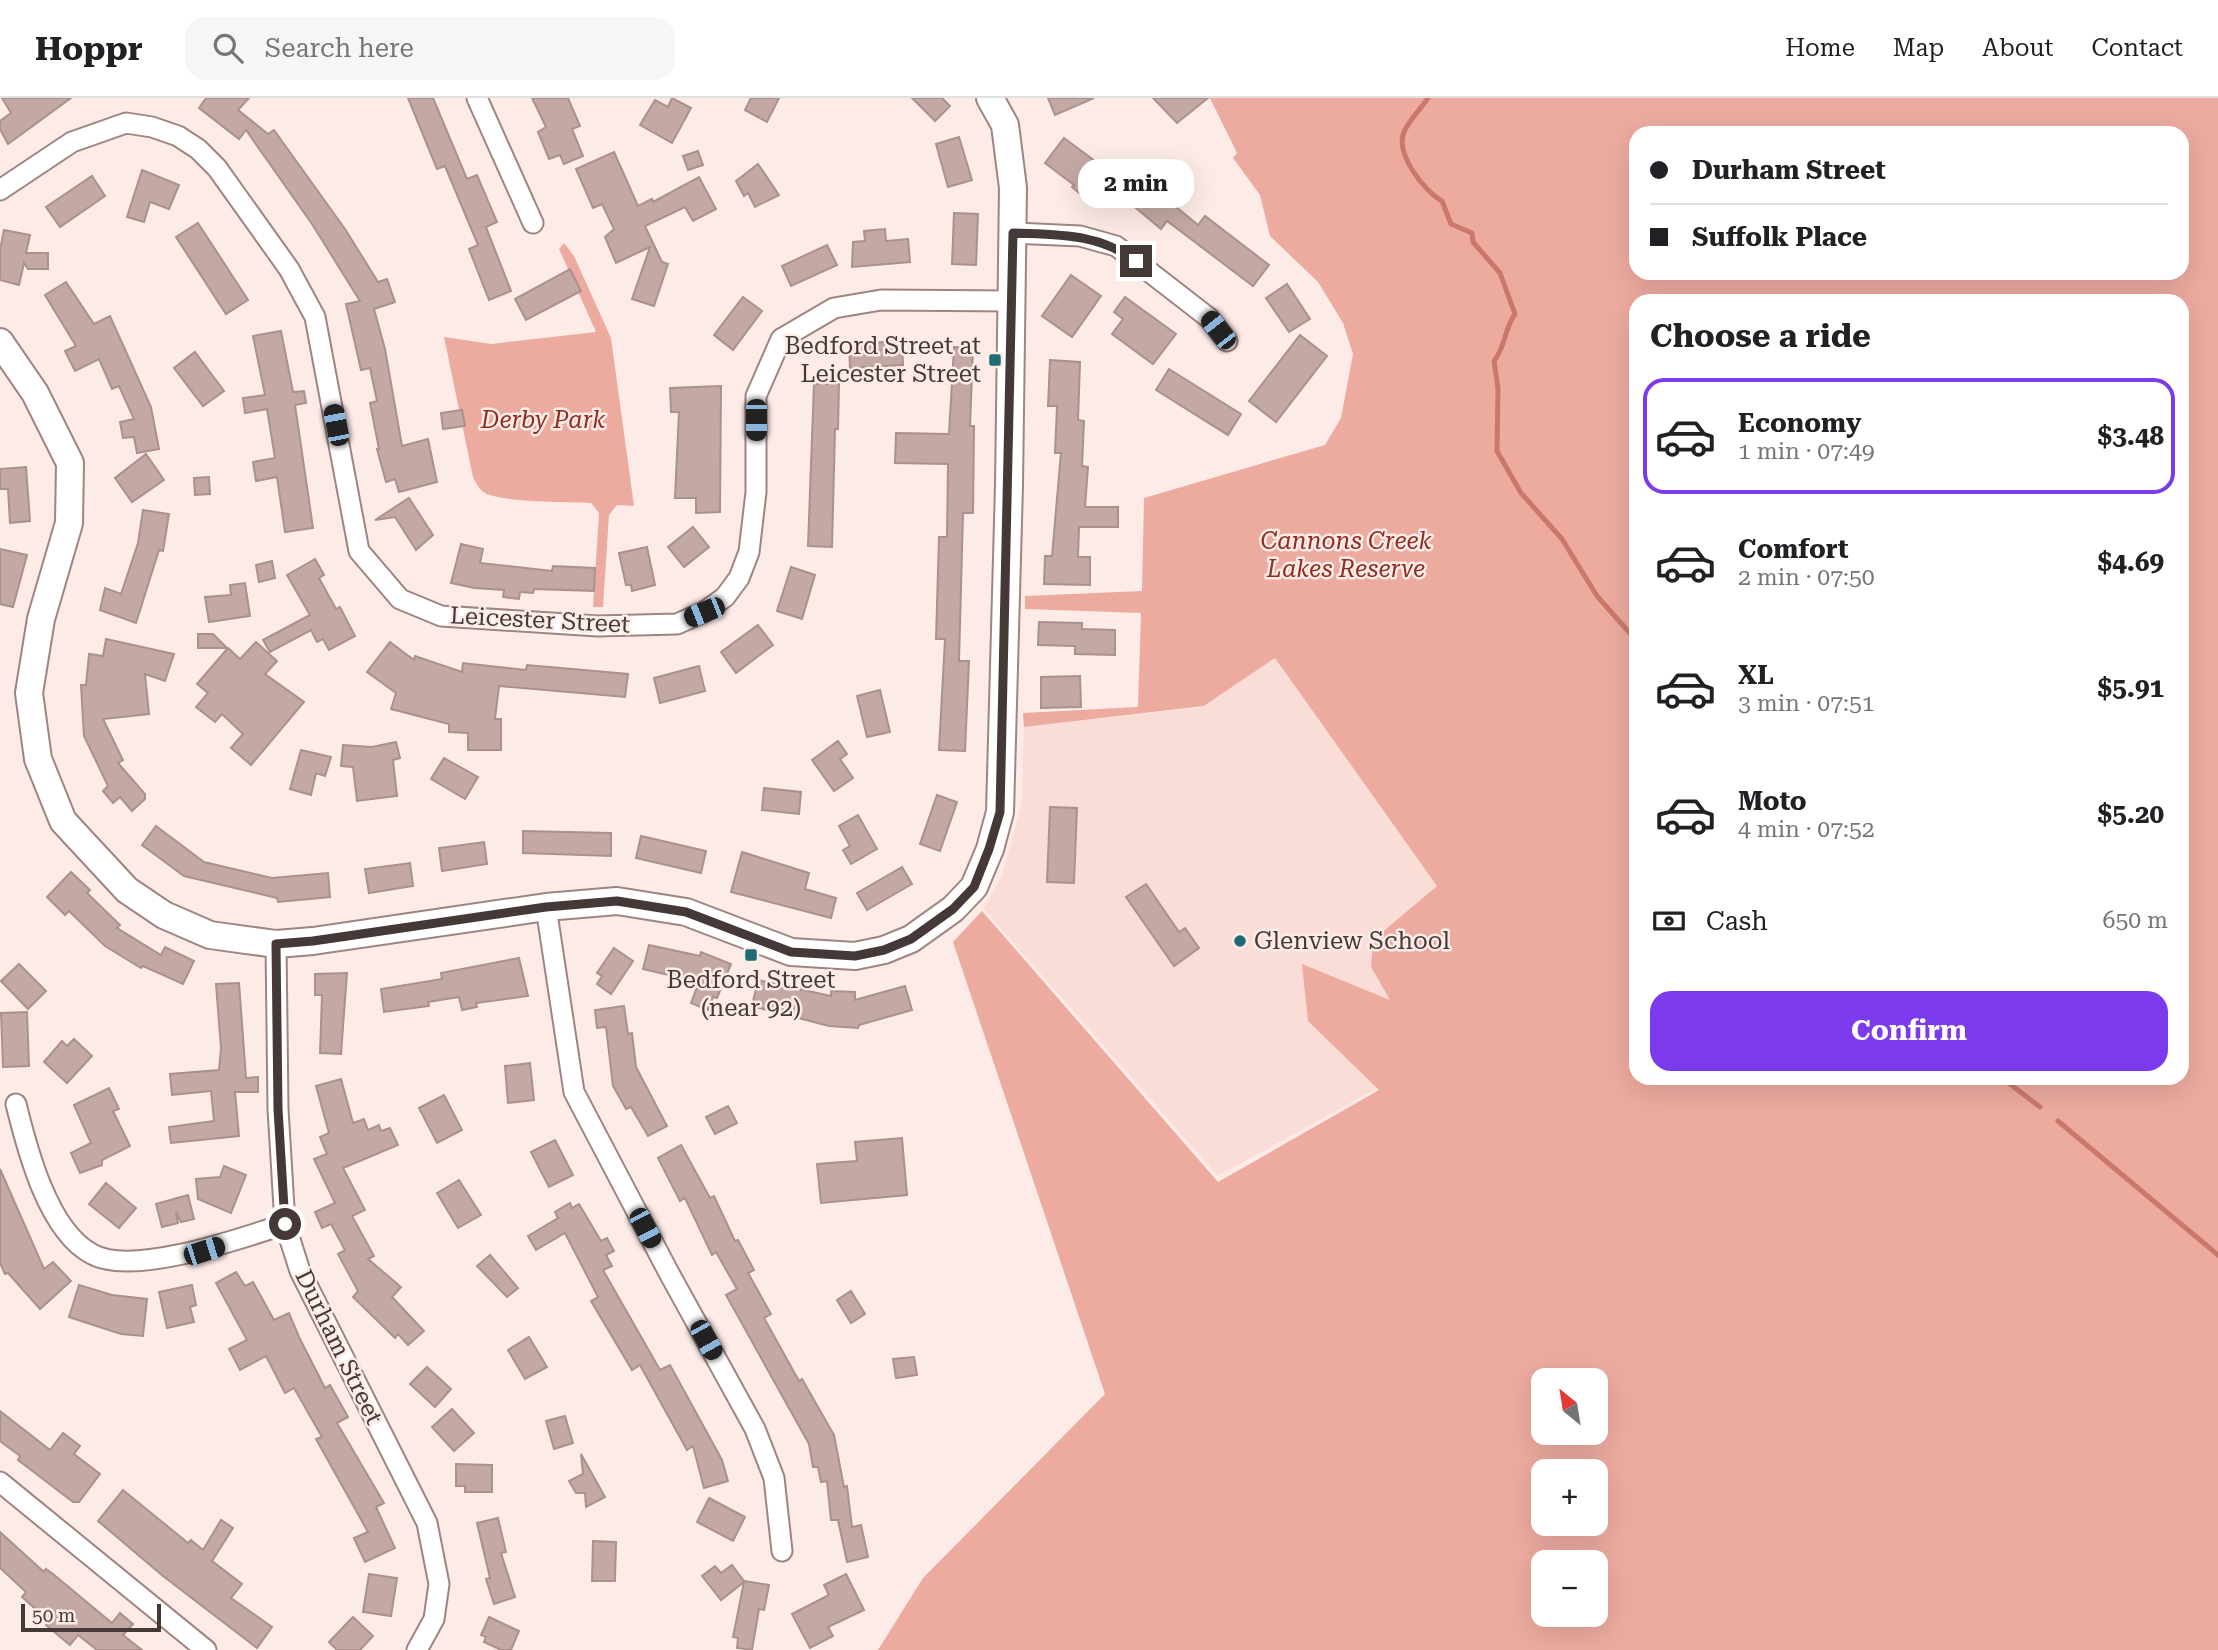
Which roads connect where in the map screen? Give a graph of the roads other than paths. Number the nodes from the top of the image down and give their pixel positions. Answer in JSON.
{"nodes":[{"id":1,"x":477,"y":98,"type":"edge"},
{"id":2,"x":990,"y":98,"type":"edge"},
{"id":3,"x":0,"y":190,"type":"edge"},
{"id":4,"x":533,"y":223,"type":"dead end"},
{"id":5,"x":1013,"y":233,"type":"junction"},
{"id":6,"x":1013,"y":301,"type":"junction"},
{"id":7,"x":1227,"y":341,"type":"dead end"},
{"id":8,"x":0,"y":342,"type":"edge"},
{"id":9,"x":546,"y":907,"type":"junction"},
{"id":10,"x":276,"y":944,"type":"junction"},
{"id":11,"x":16,"y":1104,"type":"dead end"},
{"id":12,"x":285,"y":1224,"type":"junction"},
{"id":13,"x":0,"y":1482,"type":"edge"},
{"id":14,"x":782,"y":1551,"type":"dead end"},
{"id":15,"x":206,"y":1650,"type":"edge"},
{"id":16,"x":417,"y":1650,"type":"edge"}],
"edges":[{"from":1,"to":4,"type":"street"},
{"from":2,"to":5,"type":"street"},
{"from":3,"to":6,"type":"street","name":"Leicester Street"},
{"from":5,"to":6,"type":"street"},
{"from":5,"to":7,"type":"street"},
{"from":6,"to":9,"type":"street"},
{"from":8,"to":10,"type":"street"},
{"from":9,"to":10,"type":"street"},
{"from":9,"to":14,"type":"street"},
{"from":10,"to":12,"type":"street","name":"Durham Street"},
{"from":11,"to":12,"type":"street"},
{"from":12,"to":16,"type":"street","name":"Durham Street"},
{"from":13,"to":15,"type":"street"}]}
